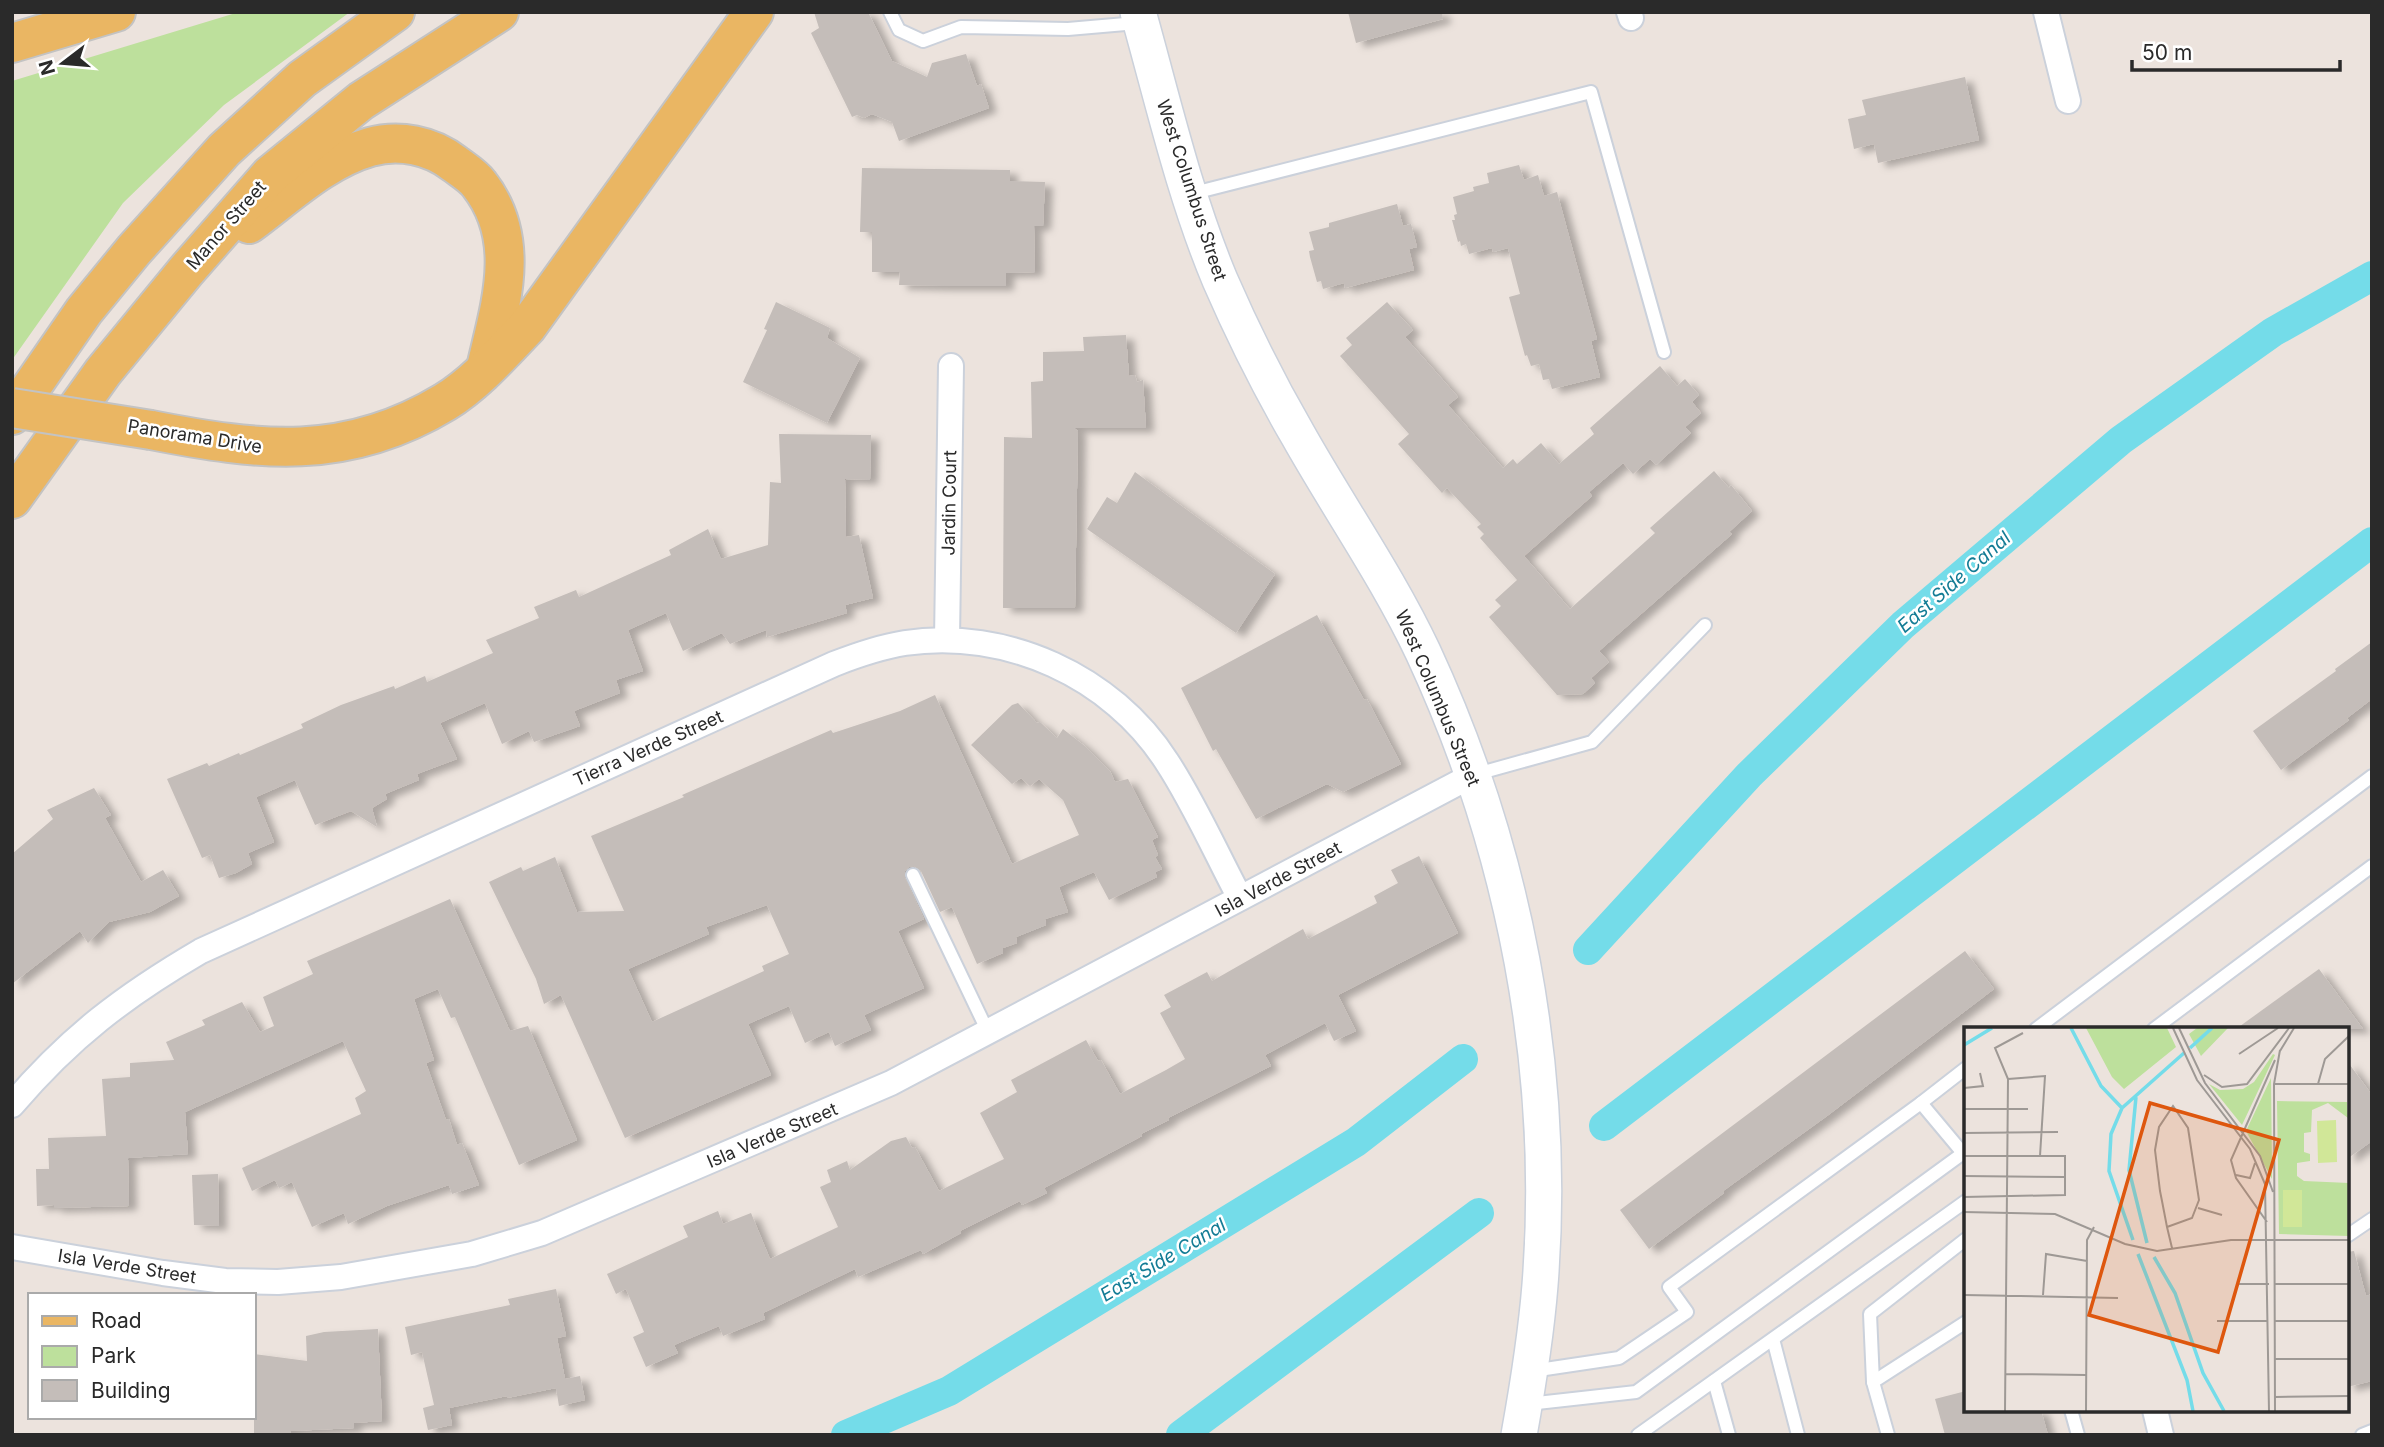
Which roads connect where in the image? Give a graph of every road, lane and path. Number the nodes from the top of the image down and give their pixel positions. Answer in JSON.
{"nodes":[{"id":1,"x":116,"y":12,"type":"edge"},
{"id":2,"x":395,"y":12,"type":"edge"},
{"id":3,"x":499,"y":12,"type":"edge"},
{"id":4,"x":754,"y":12,"type":"edge"},
{"id":5,"x":890,"y":12,"type":"edge"},
{"id":6,"x":2046,"y":12,"type":"edge"},
{"id":7,"x":1139,"y":18,"type":"edge"},
{"id":8,"x":12,"y":43,"type":"edge"},
{"id":9,"x":2068,"y":101,"type":"dead end"},
{"id":10,"x":1189,"y":194,"type":"junction"},
{"id":11,"x":186,"y":271,"type":"junction"},
{"id":12,"x":1664,"y":352,"type":"dead end"},
{"id":13,"x":951,"y":366,"type":"dead end"},
{"id":14,"x":485,"y":370,"type":"junction"},
{"id":15,"x":12,"y":408,"type":"edge"},
{"id":16,"x":12,"y":415,"type":"edge"},
{"id":17,"x":12,"y":499,"type":"edge"},
{"id":18,"x":1705,"y":625,"type":"dead end"},
{"id":19,"x":947,"y":640,"type":"junction"},
{"id":20,"x":1473,"y":775,"type":"junction"},
{"id":21,"x":2372,"y":776,"type":"edge"},
{"id":22,"x":2372,"y":866,"type":"edge"},
{"id":23,"x":913,"y":875,"type":"dead end"},
{"id":24,"x":1240,"y":898,"type":"junction"},
{"id":25,"x":2039,"y":1027,"type":"edge"},
{"id":26,"x":2157,"y":1027,"type":"edge"},
{"id":27,"x":988,"y":1032,"type":"junction"},
{"id":28,"x":1964,"y":1070,"type":"edge"},
{"id":29,"x":1921,"y":1103,"type":"junction"},
{"id":30,"x":12,"y":1105,"type":"edge"},
{"id":31,"x":1964,"y":1152,"type":"edge"},
{"id":32,"x":1964,"y":1202,"type":"edge"},
{"id":33,"x":2372,"y":1219,"type":"edge"},
{"id":34,"x":2349,"y":1235,"type":"edge"},
{"id":35,"x":1964,"y":1240,"type":"edge"},
{"id":36,"x":12,"y":1247,"type":"edge"},
{"id":37,"x":1964,"y":1323,"type":"edge"},
{"id":38,"x":1773,"y":1339,"type":"junction"},
{"id":39,"x":1714,"y":1381,"type":"junction"},
{"id":40,"x":1873,"y":1382,"type":"junction"},
{"id":41,"x":2072,"y":1412,"type":"edge"},
{"id":42,"x":2155,"y":1412,"type":"edge"},
{"id":43,"x":1526,"y":1415,"type":"edge"},
{"id":44,"x":2372,"y":1431,"type":"edge"},
{"id":45,"x":1639,"y":1435,"type":"edge"},
{"id":46,"x":1729,"y":1435,"type":"edge"},
{"id":47,"x":1798,"y":1435,"type":"edge"},
{"id":48,"x":1888,"y":1435,"type":"edge"},
{"id":49,"x":2078,"y":1435,"type":"edge"},
{"id":50,"x":2161,"y":1435,"type":"edge"},
{"id":51,"x":2362,"y":1435,"type":"edge"}],
"edges":[{"from":1,"to":8,"type":"main road"},
{"from":2,"to":16,"type":"main road"},
{"from":3,"to":11,"type":"main road","name":"Manor Street"},
{"from":4,"to":14,"type":"main road","name":"Panorama Drive"},
{"from":5,"to":7,"type":"lane"},
{"from":6,"to":9,"type":"street"},
{"from":7,"to":10,"type":"main road","name":"West Columbus Street"},
{"from":10,"to":12,"type":"lane"},
{"from":10,"to":20,"type":"main road","name":"West Columbus Street"},
{"from":11,"to":14,"type":"main road"},
{"from":11,"to":17,"type":"main road","name":"Manor Street"},
{"from":13,"to":19,"type":"street","name":"Jardin Court"},
{"from":14,"to":15,"type":"main road","name":"Panorama Drive","bridge":true},
{"from":18,"to":20,"type":"lane"},
{"from":19,"to":24,"type":"street","name":"Tierra Verde Street"},
{"from":19,"to":30,"type":"street","name":"Tierra Verde Street"},
{"from":20,"to":24,"type":"street","name":"Isla Verde Street"},
{"from":20,"to":43,"type":"main road","name":"West Columbus Street"},
{"from":21,"to":25,"type":"lane"},
{"from":22,"to":26,"type":"lane"},
{"from":23,"to":27,"type":"lane"},
{"from":24,"to":27,"type":"street","name":"Isla Verde Street"},
{"from":27,"to":36,"type":"street","name":"Isla Verde Street"},
{"from":28,"to":29,"type":"lane"},
{"from":29,"to":31,"type":"lane"},
{"from":29,"to":43,"type":"lane"},
{"from":31,"to":43,"type":"lane"},
{"from":32,"to":38,"type":"lane"},
{"from":33,"to":34,"type":"lane"},
{"from":35,"to":40,"type":"lane"},
{"from":37,"to":40,"type":"lane"},
{"from":38,"to":39,"type":"lane"},
{"from":38,"to":47,"type":"lane"},
{"from":39,"to":45,"type":"lane"},
{"from":39,"to":46,"type":"lane"},
{"from":40,"to":48,"type":"lane"},
{"from":41,"to":49,"type":"lane"},
{"from":42,"to":50,"type":"street"},
{"from":44,"to":51,"type":"lane"}]}
